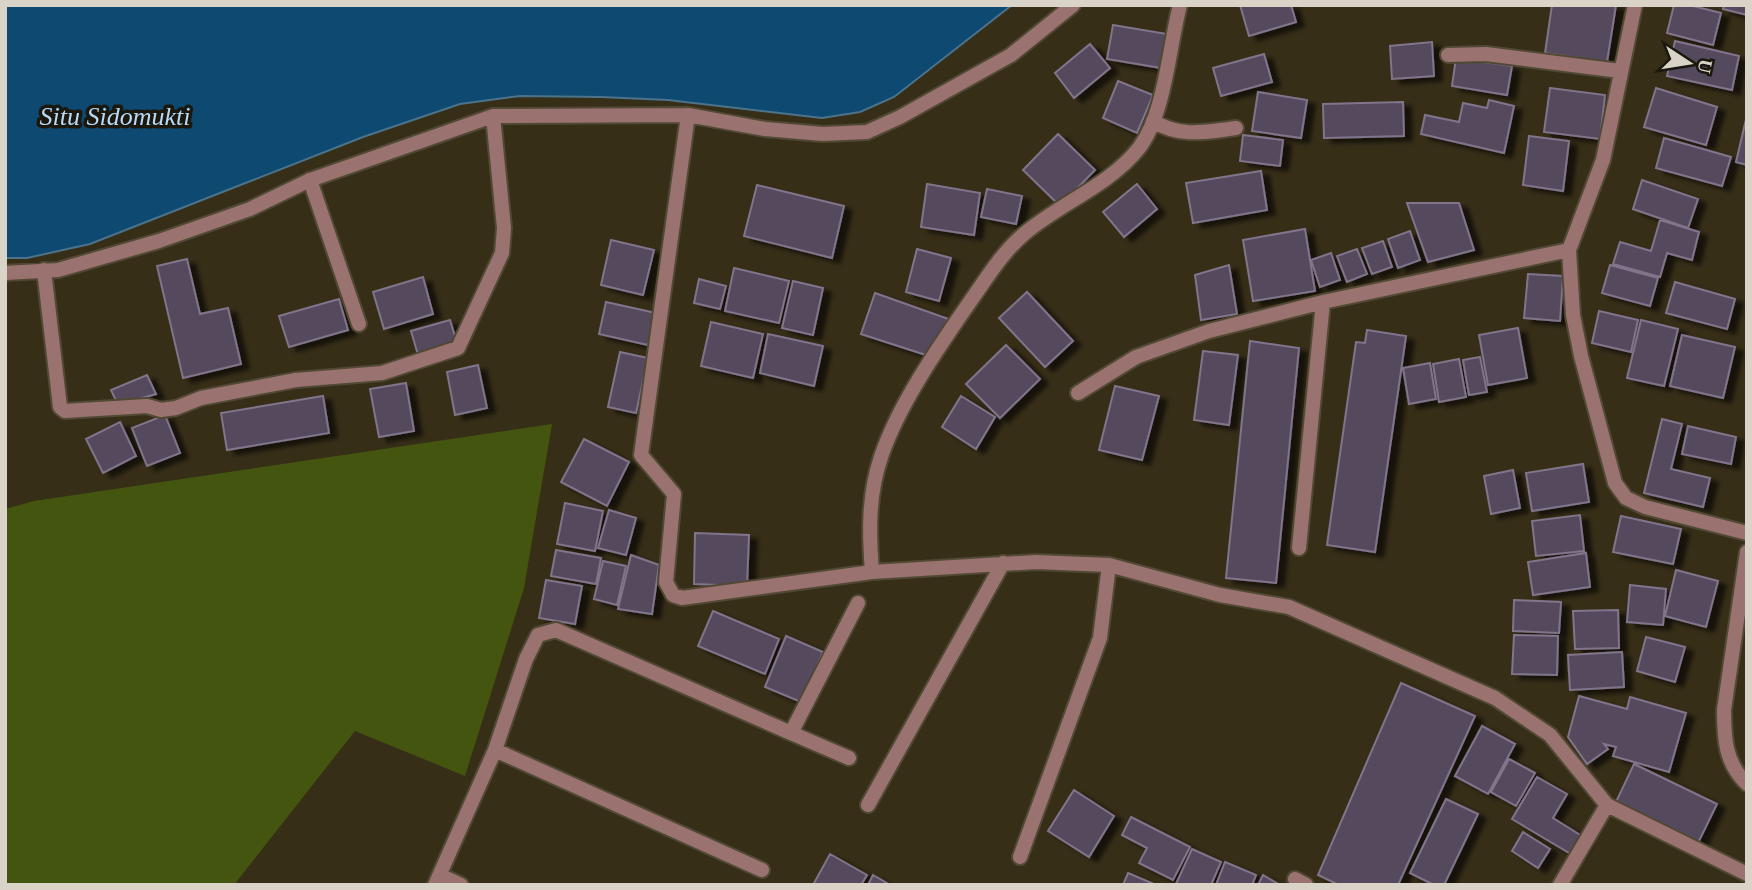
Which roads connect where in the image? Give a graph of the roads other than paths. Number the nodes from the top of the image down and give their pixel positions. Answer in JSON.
{"nodes":[{"id":1,"x":1073,"y":5,"type":"edge"},
{"id":2,"x":1180,"y":5,"type":"edge"},
{"id":3,"x":1635,"y":5,"type":"edge"},
{"id":4,"x":1448,"y":55,"type":"dead end"},
{"id":5,"x":1620,"y":71,"type":"junction"},
{"id":6,"x":688,"y":115,"type":"junction"},
{"id":7,"x":493,"y":116,"type":"junction"},
{"id":8,"x":1153,"y":121,"type":"junction"},
{"id":9,"x":1236,"y":128,"type":"dead end"},
{"id":10,"x":310,"y":180,"type":"junction"},
{"id":11,"x":1569,"y":250,"type":"junction"},
{"id":12,"x":44,"y":270,"type":"junction"},
{"id":13,"x":5,"y":273,"type":"edge"},
{"id":14,"x":1323,"y":302,"type":"junction"},
{"id":15,"x":359,"y":324,"type":"dead end"},
{"id":16,"x":1078,"y":393,"type":"dead end"},
{"id":17,"x":1747,"y":533,"type":"edge"},
{"id":18,"x":1298,"y":548,"type":"dead end"},
{"id":19,"x":1747,"y":552,"type":"edge"},
{"id":20,"x":1003,"y":563,"type":"junction"},
{"id":21,"x":1109,"y":565,"type":"junction"},
{"id":22,"x":872,"y":572,"type":"junction"},
{"id":23,"x":858,"y":603,"type":"dead end"},
{"id":24,"x":791,"y":733,"type":"junction"},
{"id":25,"x":495,"y":750,"type":"junction"},
{"id":26,"x":849,"y":758,"type":"dead end"},
{"id":27,"x":1747,"y":784,"type":"edge"},
{"id":28,"x":868,"y":805,"type":"dead end"},
{"id":29,"x":1607,"y":805,"type":"junction"},
{"id":30,"x":1020,"y":857,"type":"dead end"},
{"id":31,"x":762,"y":870,"type":"dead end"},
{"id":32,"x":1747,"y":874,"type":"edge"},
{"id":33,"x":438,"y":880,"type":"edge"},
{"id":34,"x":461,"y":885,"type":"edge"},
{"id":35,"x":1560,"y":885,"type":"edge"}],
"edges":[{"from":1,"to":6,"type":"street"},
{"from":2,"to":8,"type":"street"},
{"from":3,"to":5,"type":"street"},
{"from":4,"to":5,"type":"street"},
{"from":5,"to":11,"type":"street"},
{"from":6,"to":7,"type":"street"},
{"from":6,"to":22,"type":"street"},
{"from":7,"to":10,"type":"street"},
{"from":7,"to":12,"type":"street"},
{"from":8,"to":9,"type":"street"},
{"from":8,"to":22,"type":"street"},
{"from":10,"to":12,"type":"street"},
{"from":10,"to":15,"type":"street"},
{"from":11,"to":14,"type":"street"},
{"from":11,"to":17,"type":"street"},
{"from":12,"to":13,"type":"street"},
{"from":14,"to":16,"type":"street"},
{"from":14,"to":18,"type":"street"},
{"from":19,"to":27,"type":"street"},
{"from":20,"to":21,"type":"street"},
{"from":20,"to":22,"type":"street"},
{"from":20,"to":28,"type":"street"},
{"from":21,"to":29,"type":"street"},
{"from":21,"to":30,"type":"street"},
{"from":23,"to":24,"type":"street"},
{"from":24,"to":25,"type":"street"},
{"from":24,"to":26,"type":"street"},
{"from":25,"to":31,"type":"street"},
{"from":25,"to":33,"type":"street"},
{"from":29,"to":32,"type":"street"},
{"from":29,"to":35,"type":"street"},
{"from":33,"to":34,"type":"street"}]}
